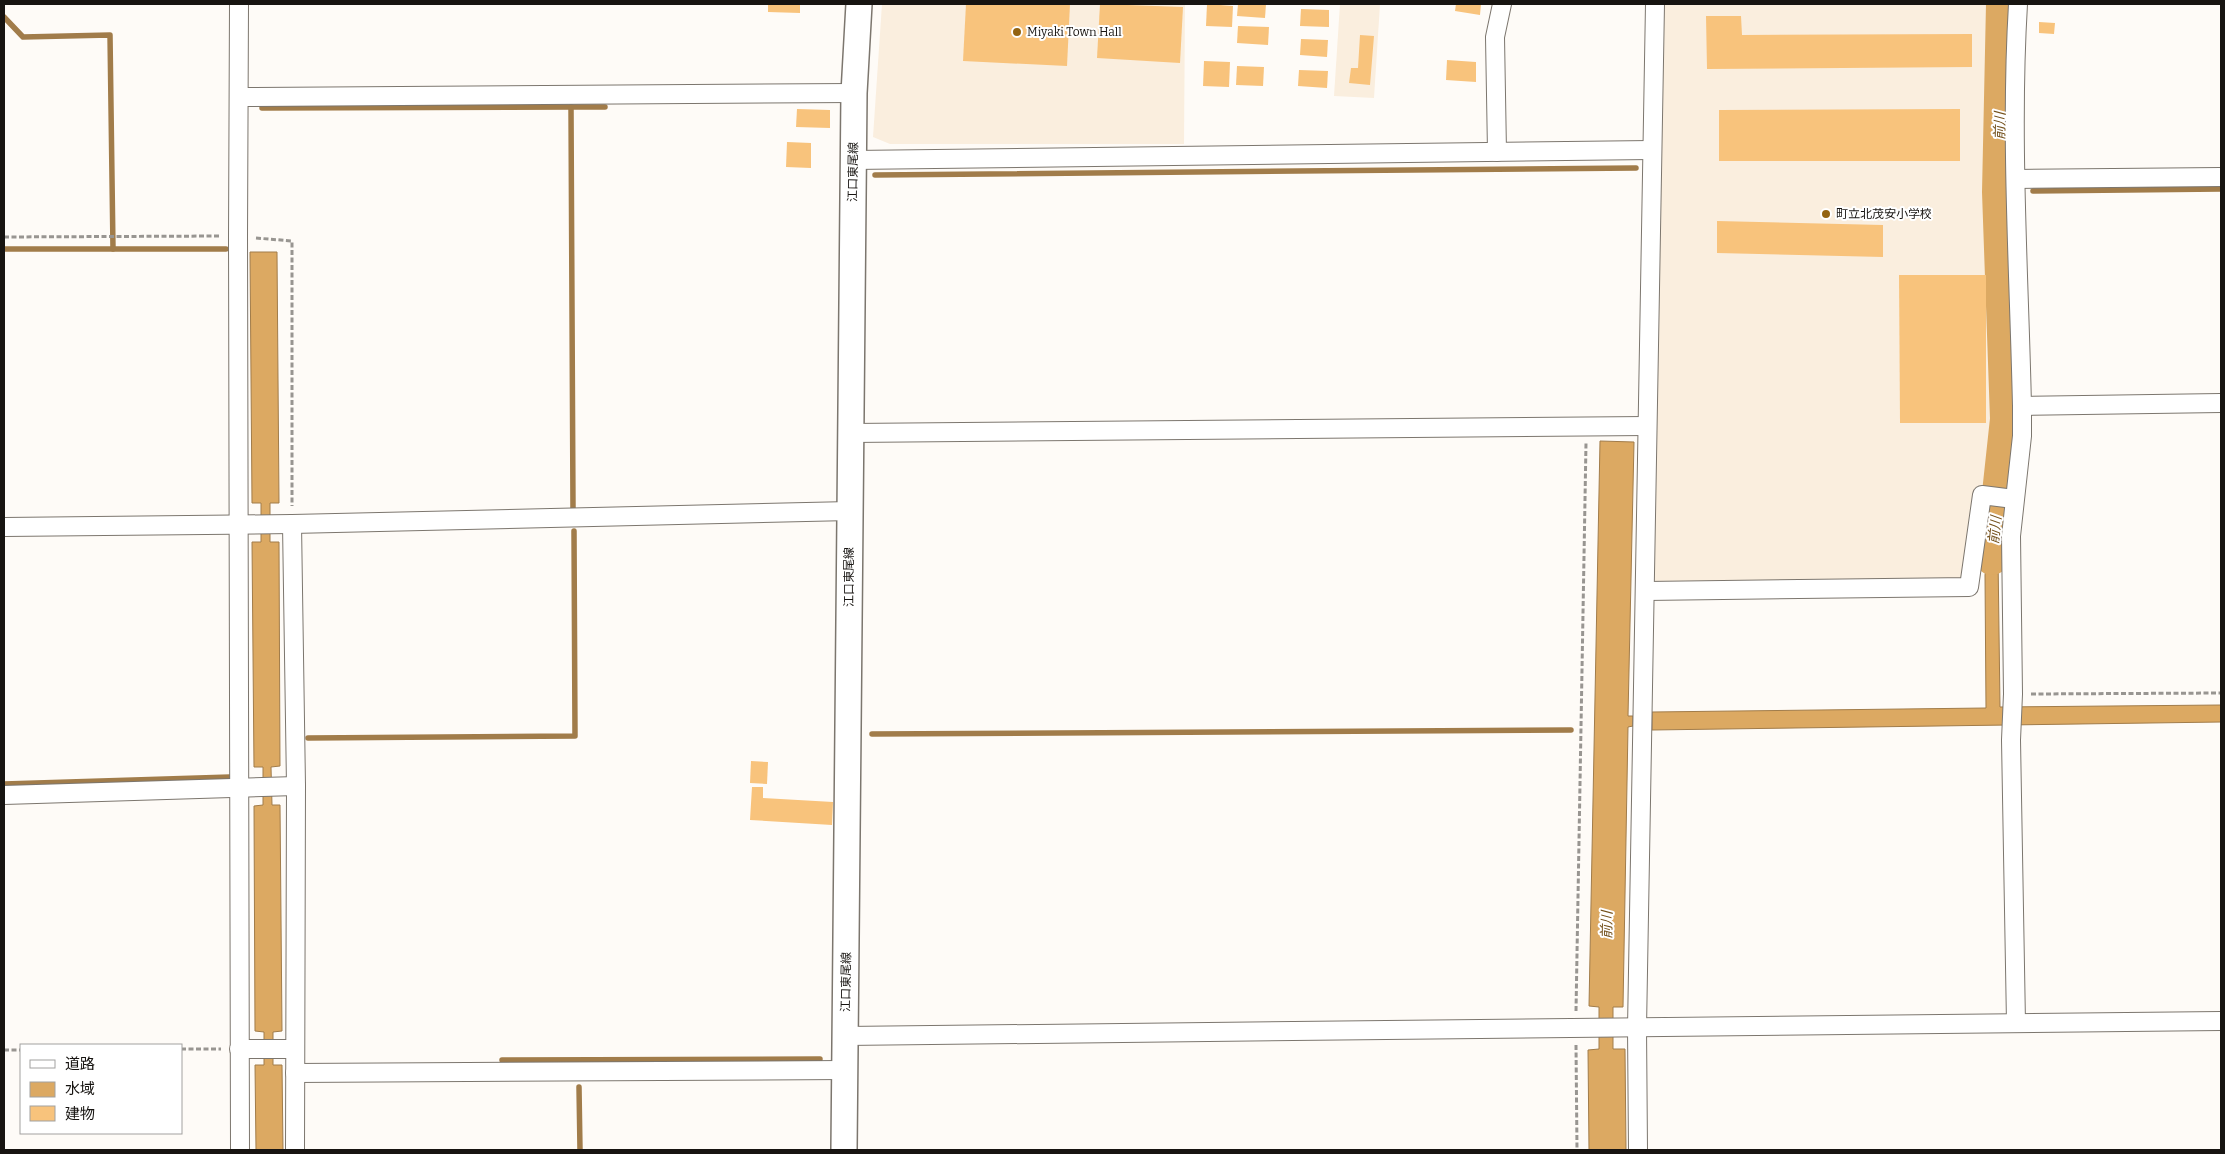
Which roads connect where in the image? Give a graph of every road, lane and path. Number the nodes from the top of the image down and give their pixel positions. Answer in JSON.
{"nodes":[{"id":1,"x":239,"y":4,"type":"edge"},
{"id":2,"x":859,"y":4,"type":"edge"},
{"id":3,"x":1502,"y":4,"type":"edge"},
{"id":4,"x":1655,"y":4,"type":"edge"},
{"id":5,"x":2018,"y":4,"type":"edge"},
{"id":6,"x":854,"y":93,"type":"junction"},
{"id":7,"x":239,"y":97,"type":"junction"},
{"id":8,"x":1651,"y":150,"type":"junction"},
{"id":9,"x":1497,"y":152,"type":"junction"},
{"id":10,"x":854,"y":160,"type":"junction"},
{"id":11,"x":2221,"y":177,"type":"edge"},
{"id":12,"x":2016,"y":180,"type":"junction"},
{"id":13,"x":238,"y":236,"type":"junction"},
{"id":14,"x":4,"y":237,"type":"edge"},
{"id":15,"x":2221,"y":403,"type":"edge"},
{"id":16,"x":2022,"y":406,"type":"junction"},
{"id":17,"x":1647,"y":426,"type":"junction"},
{"id":18,"x":1586,"y":427,"type":"junction"},
{"id":19,"x":851,"y":433,"type":"junction"},
{"id":20,"x":2012,"y":498,"type":"junction"},
{"id":21,"x":850,"y":511,"type":"junction"},
{"id":22,"x":239,"y":524,"type":"junction"},
{"id":23,"x":292,"y":524,"type":"junction"},
{"id":24,"x":4,"y":527,"type":"edge"},
{"id":25,"x":1646,"y":591,"type":"junction"},
{"id":26,"x":2221,"y":693,"type":"edge"},
{"id":27,"x":2013,"y":699,"type":"junction"},
{"id":28,"x":296,"y":786,"type":"junction"},
{"id":29,"x":239,"y":788,"type":"junction"},
{"id":30,"x":4,"y":795,"type":"edge"},
{"id":31,"x":2221,"y":1021,"type":"edge"},
{"id":32,"x":2016,"y":1024,"type":"junction"},
{"id":33,"x":1576,"y":1028,"type":"junction"},
{"id":34,"x":1637,"y":1028,"type":"junction"},
{"id":35,"x":846,"y":1036,"type":"junction"},
{"id":36,"x":182,"y":1049,"type":"edge"},
{"id":37,"x":239,"y":1049,"type":"junction"},
{"id":38,"x":278,"y":1049,"type":"junction"},
{"id":39,"x":4,"y":1050,"type":"edge"},
{"id":40,"x":20,"y":1050,"type":"edge"},
{"id":41,"x":845,"y":1070,"type":"junction"},
{"id":42,"x":295,"y":1073,"type":"junction"},
{"id":43,"x":240,"y":1150,"type":"edge"},
{"id":44,"x":295,"y":1150,"type":"edge"},
{"id":45,"x":844,"y":1150,"type":"edge"},
{"id":46,"x":1577,"y":1150,"type":"edge"},
{"id":47,"x":1638,"y":1150,"type":"edge"}],
"edges":[{"from":1,"to":7,"type":"street"},
{"from":2,"to":6,"type":"main road","name":"江口東尾線"},
{"from":3,"to":9,"type":"street"},
{"from":4,"to":8,"type":"street"},
{"from":5,"to":12,"type":"street"},
{"from":6,"to":7,"type":"street"},
{"from":6,"to":10,"type":"main road","name":"江口東尾線"},
{"from":7,"to":13,"type":"street"},
{"from":8,"to":9,"type":"street"},
{"from":8,"to":17,"type":"street"},
{"from":9,"to":10,"type":"street"},
{"from":10,"to":19,"type":"main road","name":"江口東尾線"},
{"from":11,"to":12,"type":"street"},
{"from":12,"to":16,"type":"street"},
{"from":13,"to":14,"type":"path"},
{"from":13,"to":22,"type":"street"},
{"from":13,"to":23,"type":"path"},
{"from":15,"to":16,"type":"street"},
{"from":16,"to":20,"type":"street"},
{"from":17,"to":18,"type":"street"},
{"from":17,"to":25,"type":"street"},
{"from":18,"to":19,"type":"street"},
{"from":18,"to":33,"type":"path"},
{"from":19,"to":21,"type":"main road","name":"江口東尾線"},
{"from":20,"to":25,"type":"street"},
{"from":20,"to":27,"type":"street"},
{"from":21,"to":23,"type":"street"},
{"from":21,"to":35,"type":"main road","name":"江口東尾線"},
{"from":22,"to":23,"type":"street"},
{"from":22,"to":24,"type":"street"},
{"from":22,"to":29,"type":"street"},
{"from":23,"to":28,"type":"street"},
{"from":25,"to":34,"type":"street"},
{"from":26,"to":27,"type":"path"},
{"from":27,"to":32,"type":"street"},
{"from":28,"to":29,"type":"street"},
{"from":28,"to":38,"type":"street"},
{"from":29,"to":30,"type":"street"},
{"from":29,"to":37,"type":"street"},
{"from":31,"to":32,"type":"street"},
{"from":32,"to":34,"type":"street"},
{"from":33,"to":34,"type":"street"},
{"from":33,"to":35,"type":"street"},
{"from":33,"to":46,"type":"path"},
{"from":34,"to":47,"type":"street"},
{"from":35,"to":41,"type":"main road","name":"江口東尾線"},
{"from":36,"to":37,"type":"path"},
{"from":37,"to":38,"type":"street"},
{"from":37,"to":43,"type":"street"},
{"from":38,"to":42,"type":"street"},
{"from":39,"to":40,"type":"path"},
{"from":41,"to":42,"type":"street"},
{"from":41,"to":45,"type":"main road","name":"江口東尾線"},
{"from":42,"to":44,"type":"street"}]}
